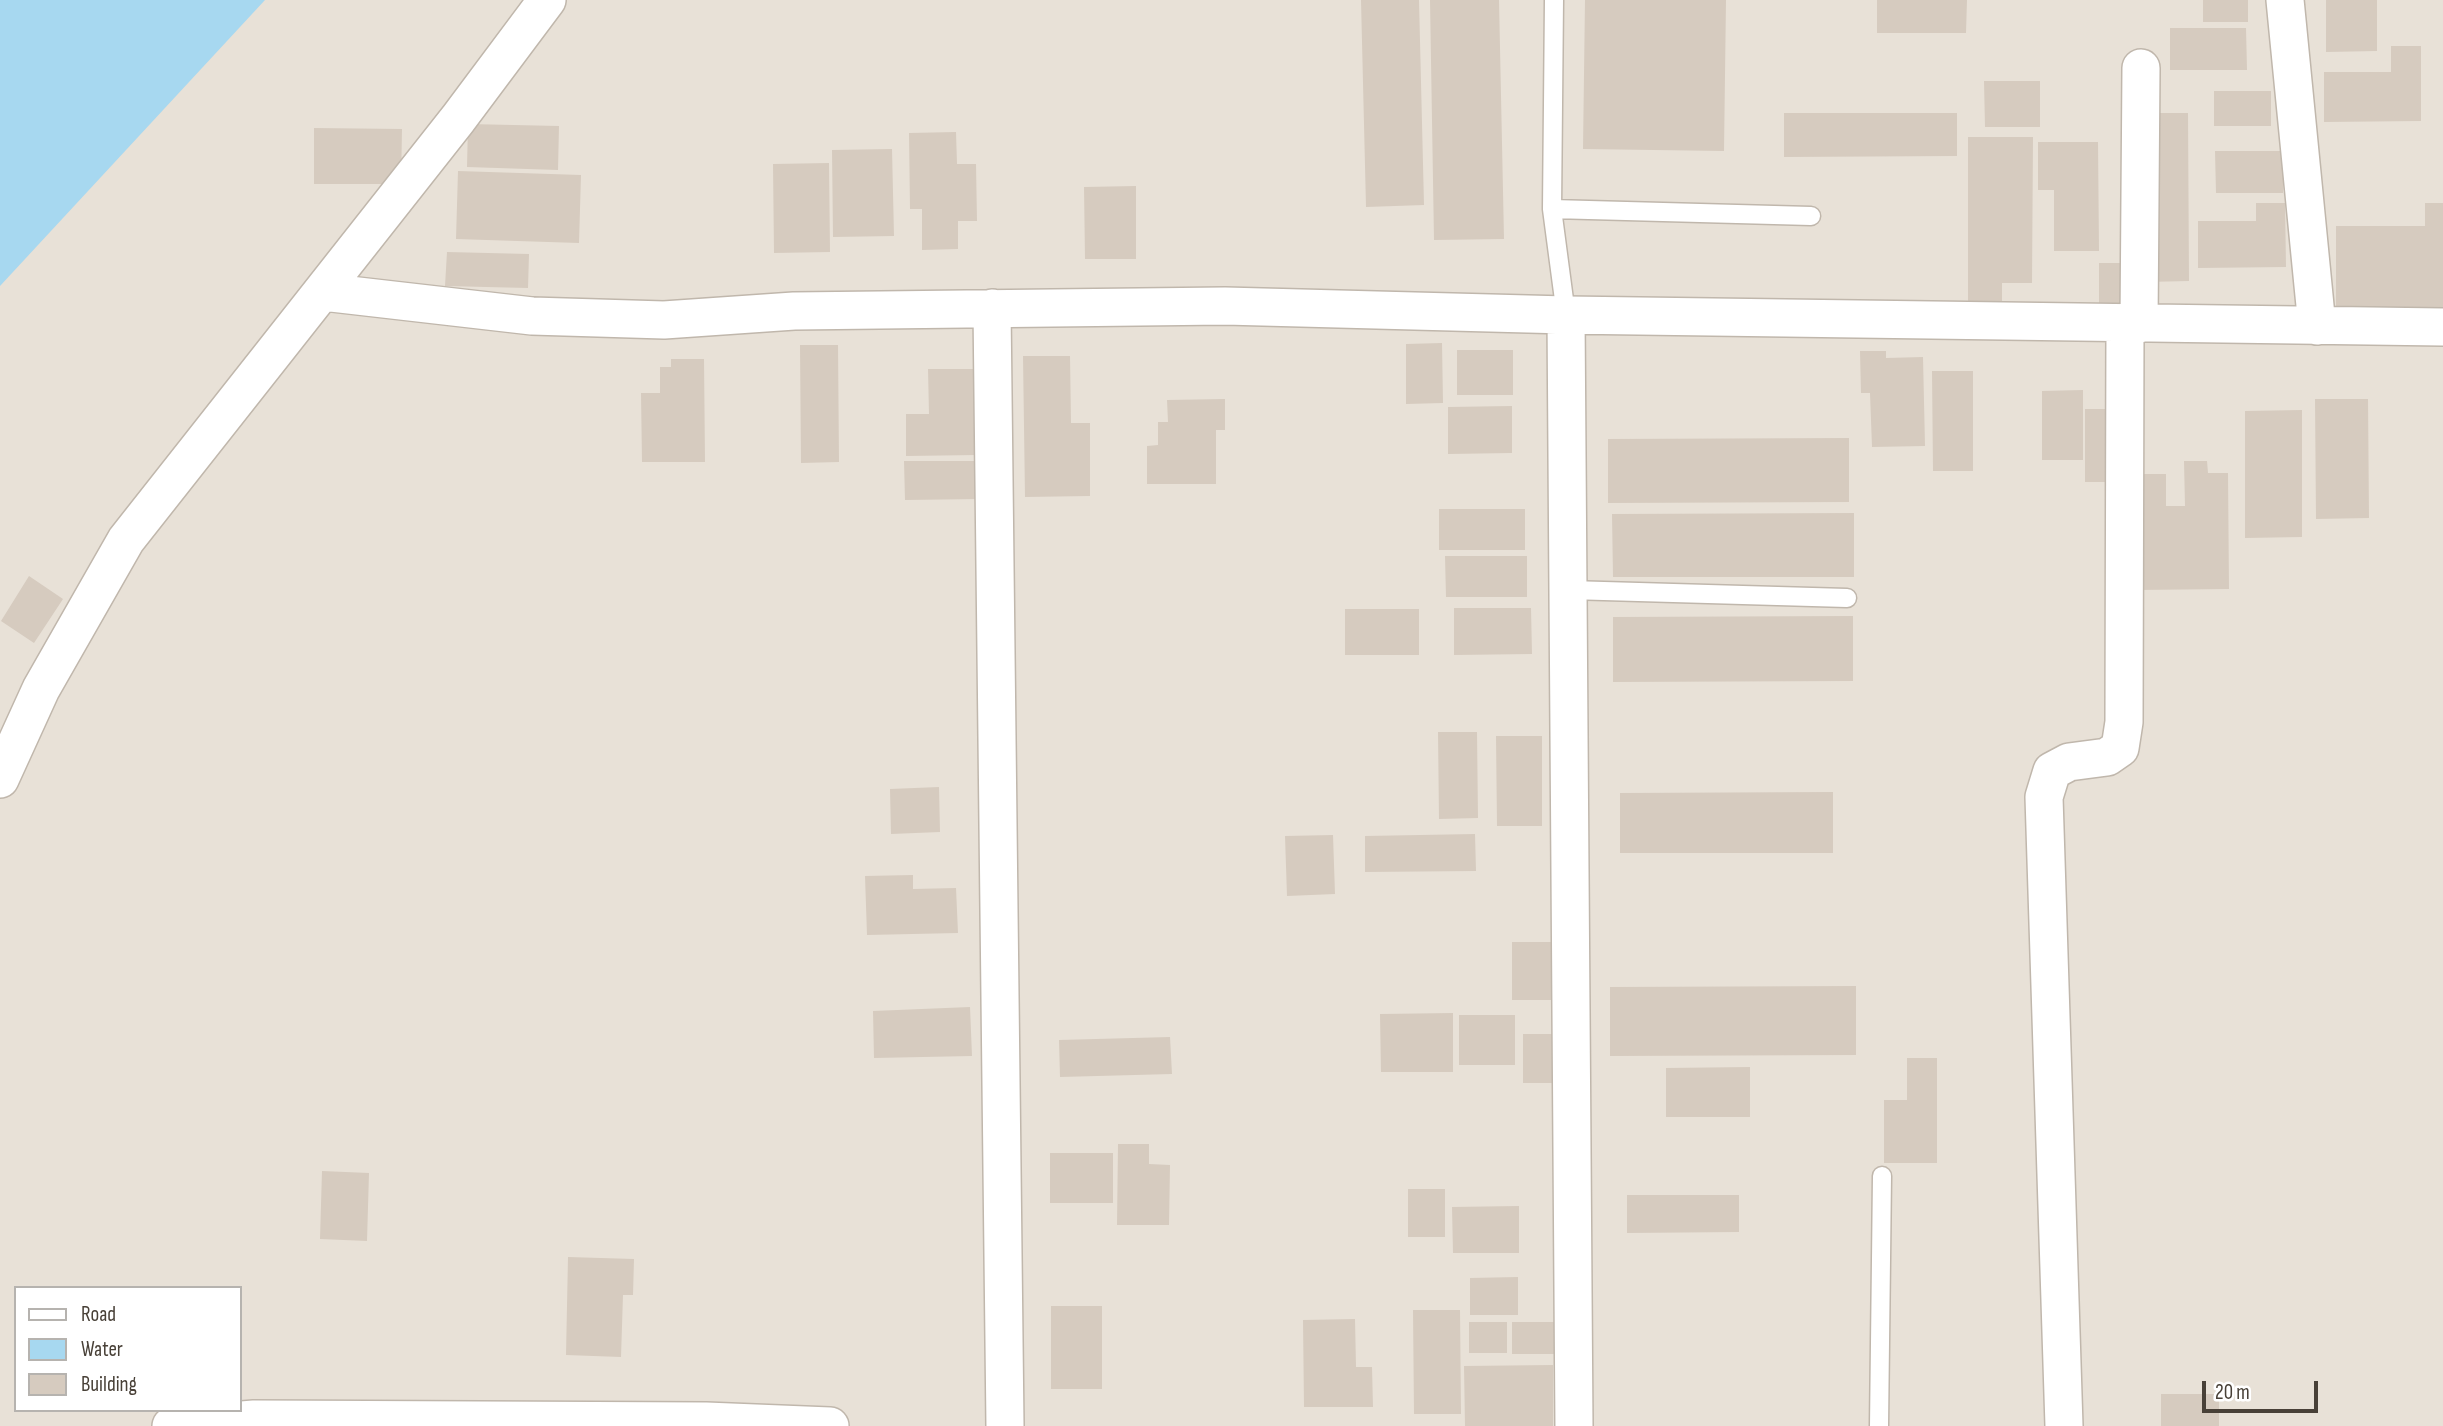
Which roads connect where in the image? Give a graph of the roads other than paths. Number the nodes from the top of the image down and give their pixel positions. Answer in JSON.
{"nodes":[{"id":1,"x":547,"y":0,"type":"edge"},
{"id":2,"x":1555,"y":0,"type":"edge"},
{"id":3,"x":2285,"y":0,"type":"edge"},
{"id":4,"x":2141,"y":68,"type":"dead end"},
{"id":5,"x":1552,"y":209,"type":"junction"},
{"id":6,"x":1811,"y":216,"type":"dead end"},
{"id":7,"x":323,"y":292,"type":"junction"},
{"id":8,"x":992,"y":308,"type":"junction"},
{"id":9,"x":1566,"y":315,"type":"junction"},
{"id":10,"x":2132,"y":324,"type":"junction"},
{"id":11,"x":2316,"y":326,"type":"junction"},
{"id":12,"x":2443,"y":327,"type":"edge"},
{"id":13,"x":1569,"y":590,"type":"junction"},
{"id":14,"x":1847,"y":598,"type":"dead end"},
{"id":15,"x":0,"y":779,"type":"edge"},
{"id":16,"x":1882,"y":1177,"type":"dead end"},
{"id":17,"x":706,"y":1423,"type":"edge"},
{"id":18,"x":171,"y":1426,"type":"edge"},
{"id":19,"x":830,"y":1426,"type":"edge"},
{"id":20,"x":1005,"y":1426,"type":"edge"},
{"id":21,"x":1574,"y":1426,"type":"edge"},
{"id":22,"x":1879,"y":1426,"type":"edge"},
{"id":23,"x":2064,"y":1426,"type":"edge"}],
"edges":[{"from":1,"to":7,"type":"street"},
{"from":2,"to":5,"type":"lane"},
{"from":3,"to":11,"type":"street"},
{"from":4,"to":10,"type":"street"},
{"from":5,"to":6,"type":"lane"},
{"from":5,"to":9,"type":"lane"},
{"from":7,"to":8,"type":"street"},
{"from":7,"to":15,"type":"street"},
{"from":8,"to":9,"type":"street"},
{"from":8,"to":20,"type":"street"},
{"from":9,"to":10,"type":"street"},
{"from":9,"to":13,"type":"street"},
{"from":10,"to":11,"type":"street"},
{"from":10,"to":23,"type":"street"},
{"from":11,"to":12,"type":"street"},
{"from":13,"to":14,"type":"lane"},
{"from":13,"to":21,"type":"street"},
{"from":16,"to":22,"type":"lane"},
{"from":17,"to":18,"type":"street"},
{"from":17,"to":19,"type":"street"}]}
